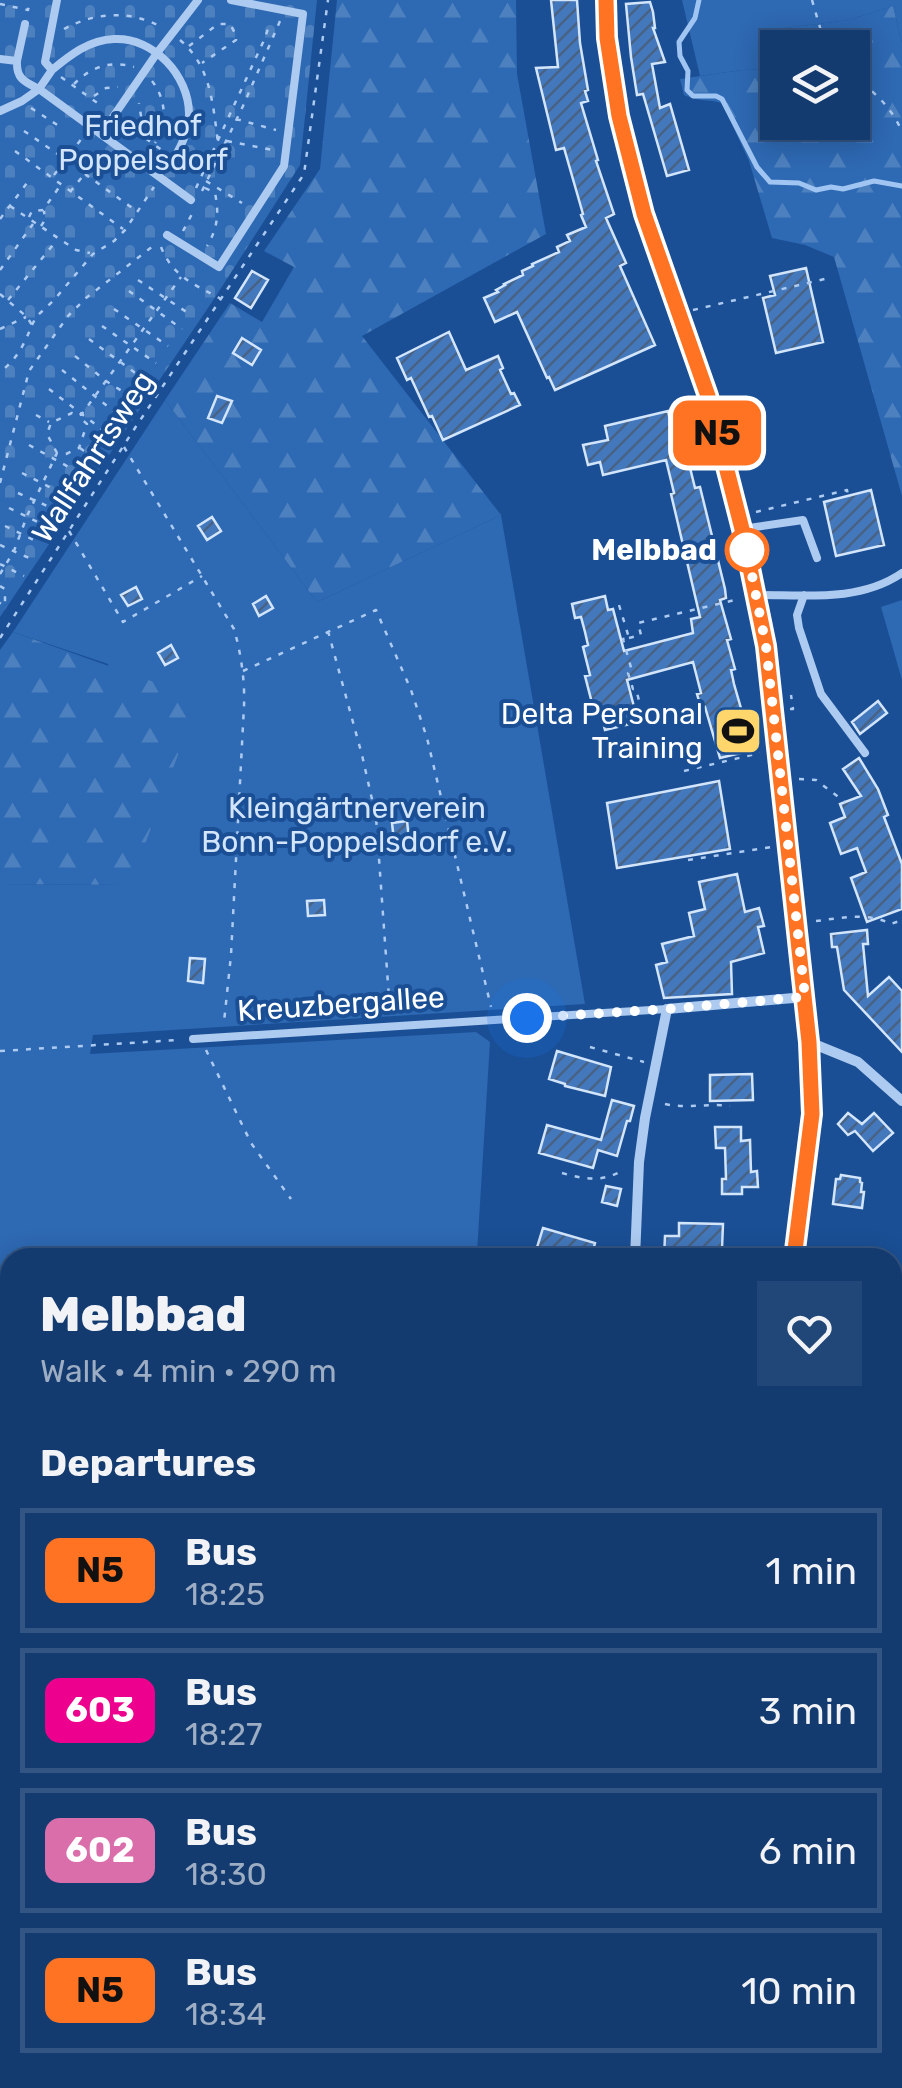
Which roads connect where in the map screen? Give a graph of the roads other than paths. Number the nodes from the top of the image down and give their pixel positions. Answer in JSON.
{"nodes":[{"id":1,"x":57,"y":0,"type":"edge"},
{"id":2,"x":198,"y":0,"type":"edge"},
{"id":3,"x":233,"y":0,"type":"edge"},
{"id":4,"x":606,"y":0,"type":"edge"},
{"id":5,"x":25,"y":24,"type":"dead end"},
{"id":6,"x":157,"y":52,"type":"junction"},
{"id":7,"x":0,"y":59,"type":"edge"},
{"id":8,"x":17,"y":61,"type":"junction"},
{"id":9,"x":52,"y":70,"type":"junction"},
{"id":10,"x":39,"y":89,"type":"junction"},
{"id":11,"x":0,"y":101,"type":"edge"},
{"id":12,"x":22,"y":101,"type":"junction"},
{"id":13,"x":0,"y":111,"type":"edge"},
{"id":14,"x":113,"y":117,"type":"dead end"},
{"id":15,"x":174,"y":158,"type":"dead end"},
{"id":16,"x":195,"y":201,"type":"road end"},
{"id":17,"x":163,"y":238,"type":"road end"},
{"id":18,"x":740,"y":523,"type":"junction"},
{"id":19,"x":816,"y":558,"type":"dead end"},
{"id":20,"x":902,"y":573,"type":"edge"},
{"id":21,"x":804,"y":595,"type":"junction"},
{"id":22,"x":750,"y":596,"type":"junction"},
{"id":23,"x":865,"y":753,"type":"dead end"},
{"id":24,"x":805,"y":997,"type":"junction"},
{"id":25,"x":668,"y":1009,"type":"junction"},
{"id":26,"x":193,"y":1039,"type":"road end"},
{"id":27,"x":809,"y":1042,"type":"junction"},
{"id":28,"x":902,"y":1101,"type":"edge"},
{"id":29,"x":635,"y":1248,"type":"edge"},
{"id":30,"x":795,"y":1248,"type":"edge"}],
"edges":[{"from":1,"to":9,"type":"lane"},
{"from":2,"to":6,"type":"lane"},
{"from":3,"to":17,"type":"lane"},
{"from":4,"to":18,"type":"street"},
{"from":5,"to":8,"type":"lane"},
{"from":6,"to":9,"type":"lane"},
{"from":6,"to":14,"type":"lane"},
{"from":6,"to":15,"type":"lane"},
{"from":7,"to":8,"type":"lane"},
{"from":8,"to":10,"type":"lane"},
{"from":9,"to":10,"type":"lane"},
{"from":10,"to":12,"type":"lane"},
{"from":10,"to":16,"type":"lane"},
{"from":11,"to":12,"type":"lane"},
{"from":12,"to":13,"type":"lane"},
{"from":18,"to":19,"type":"lane"},
{"from":18,"to":22,"type":"street"},
{"from":20,"to":21,"type":"lane"},
{"from":21,"to":22,"type":"lane"},
{"from":21,"to":23,"type":"lane"},
{"from":22,"to":24,"type":"street"},
{"from":24,"to":25,"type":"street","name":"Kreuzbergallee"},
{"from":24,"to":27,"type":"street"},
{"from":25,"to":26,"type":"lane","name":"Kreuzbergallee"},
{"from":25,"to":29,"type":"street"},
{"from":27,"to":28,"type":"street"},
{"from":27,"to":30,"type":"street"}]}
